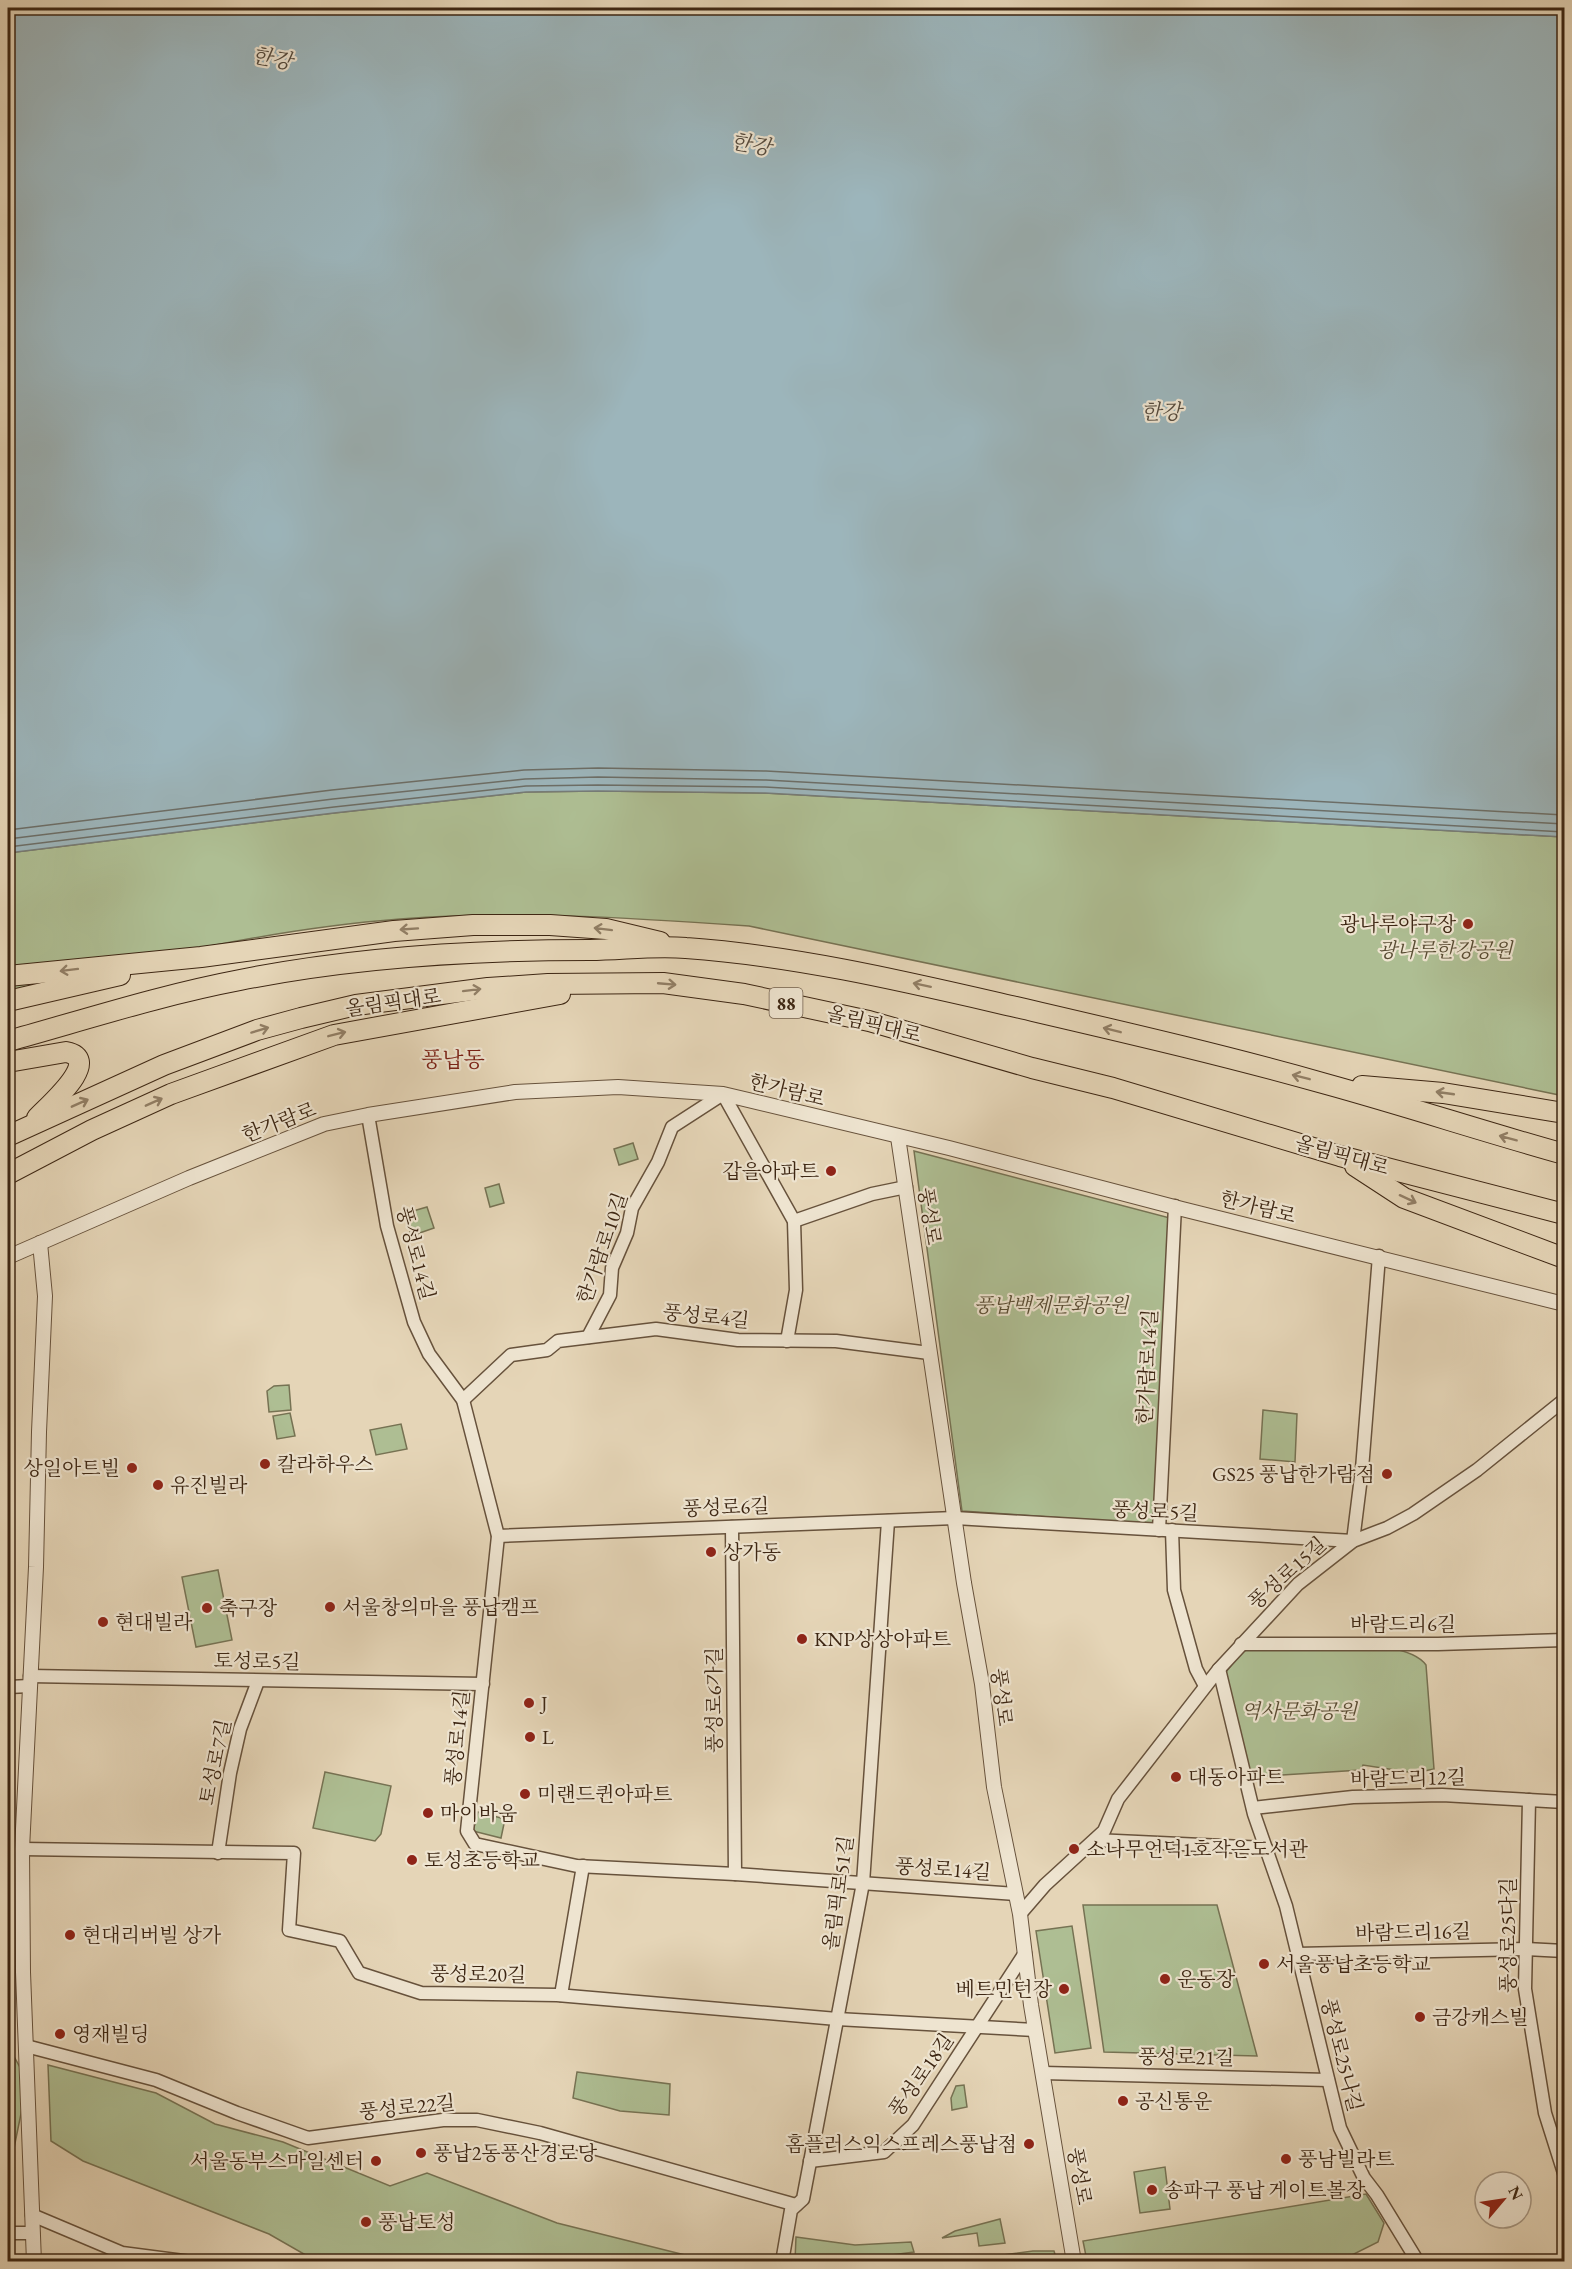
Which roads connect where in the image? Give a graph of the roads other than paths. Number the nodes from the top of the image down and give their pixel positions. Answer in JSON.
{"nodes":[{"id":1,"x":681,"y":947,"type":"junction"},
{"id":2,"x":201,"y":957,"type":"junction"},
{"id":3,"x":8,"y":976,"type":"edge"},
{"id":4,"x":622,"y":982,"type":"junction"},
{"id":5,"x":8,"y":1000,"type":"edge"},
{"id":6,"x":8,"y":1041,"type":"edge"},
{"id":7,"x":8,"y":1062,"type":"edge"},
{"id":8,"x":1325,"y":1084,"type":"junction"},
{"id":9,"x":723,"y":1094,"type":"junction"},
{"id":10,"x":1564,"y":1113,"type":"edge"},
{"id":11,"x":368,"y":1115,"type":"junction"},
{"id":12,"x":31,"y":1125,"type":"junction"},
{"id":13,"x":8,"y":1136,"type":"edge"},
{"id":14,"x":898,"y":1137,"type":"junction"},
{"id":15,"x":1564,"y":1154,"type":"edge"},
{"id":16,"x":1340,"y":1156,"type":"junction"},
{"id":17,"x":29,"y":1162,"type":"junction"},
{"id":18,"x":8,"y":1173,"type":"edge"},
{"id":19,"x":8,"y":1179,"type":"edge"},
{"id":20,"x":906,"y":1187,"type":"junction"},
{"id":21,"x":1175,"y":1206,"type":"junction"},
{"id":22,"x":1564,"y":1214,"type":"edge"},
{"id":23,"x":794,"y":1221,"type":"junction"},
{"id":24,"x":40,"y":1243,"type":"junction"},
{"id":25,"x":1379,"y":1256,"type":"junction"},
{"id":26,"x":8,"y":1257,"type":"edge"},
{"id":27,"x":1564,"y":1258,"type":"edge"},
{"id":28,"x":1564,"y":1304,"type":"edge"},
{"id":29,"x":588,"y":1337,"type":"junction"},
{"id":30,"x":787,"y":1341,"type":"junction"},
{"id":31,"x":929,"y":1353,"type":"junction"},
{"id":32,"x":463,"y":1400,"type":"junction"},
{"id":33,"x":1564,"y":1400,"type":"edge"},
{"id":34,"x":955,"y":1518,"type":"junction"},
{"id":35,"x":888,"y":1521,"type":"junction"},
{"id":36,"x":732,"y":1527,"type":"junction"},
{"id":37,"x":1159,"y":1530,"type":"junction"},
{"id":38,"x":1172,"y":1530,"type":"junction"},
{"id":39,"x":498,"y":1536,"type":"junction"},
{"id":40,"x":1353,"y":1541,"type":"junction"},
{"id":41,"x":1564,"y":1640,"type":"edge"},
{"id":42,"x":1242,"y":1644,"type":"junction"},
{"id":43,"x":1219,"y":1669,"type":"junction"},
{"id":44,"x":30,"y":1681,"type":"junction"},
{"id":45,"x":258,"y":1681,"type":"junction"},
{"id":46,"x":483,"y":1684,"type":"junction"},
{"id":47,"x":1206,"y":1686,"type":"junction"},
{"id":48,"x":8,"y":1687,"type":"edge"},
{"id":49,"x":1529,"y":1800,"type":"junction"},
{"id":50,"x":1564,"y":1802,"type":"edge"},
{"id":51,"x":1253,"y":1808,"type":"junction"},
{"id":52,"x":1095,"y":1840,"type":"junction"},
{"id":53,"x":1266,"y":1848,"type":"junction"},
{"id":54,"x":22,"y":1849,"type":"junction"},
{"id":55,"x":218,"y":1853,"type":"junction"},
{"id":56,"x":582,"y":1866,"type":"junction"},
{"id":57,"x":735,"y":1874,"type":"junction"},
{"id":58,"x":863,"y":1882,"type":"junction"},
{"id":59,"x":1016,"y":1894,"type":"junction"},
{"id":60,"x":1020,"y":1914,"type":"junction"},
{"id":61,"x":1526,"y":1949,"type":"junction"},
{"id":62,"x":1564,"y":1951,"type":"edge"},
{"id":63,"x":1025,"y":1953,"type":"junction"},
{"id":64,"x":1297,"y":1954,"type":"junction"},
{"id":65,"x":561,"y":1995,"type":"junction"},
{"id":66,"x":837,"y":2019,"type":"junction"},
{"id":67,"x":978,"y":2027,"type":"junction"},
{"id":68,"x":1035,"y":2030,"type":"junction"},
{"id":69,"x":26,"y":2046,"type":"junction"},
{"id":70,"x":1043,"y":2073,"type":"junction"},
{"id":71,"x":1328,"y":2080,"type":"junction"},
{"id":72,"x":810,"y":2161,"type":"junction"},
{"id":73,"x":1564,"y":2173,"type":"edge"},
{"id":74,"x":796,"y":2205,"type":"junction"},
{"id":75,"x":32,"y":2215,"type":"junction"},
{"id":76,"x":8,"y":2233,"type":"edge"},
{"id":77,"x":33,"y":2233,"type":"junction"},
{"id":78,"x":134,"y":2258,"type":"edge"},
{"id":79,"x":34,"y":2262,"type":"edge"},
{"id":80,"x":192,"y":2262,"type":"edge"},
{"id":81,"x":782,"y":2262,"type":"edge"},
{"id":82,"x":1074,"y":2262,"type":"edge"},
{"id":83,"x":1418,"y":2262,"type":"edge"}],
"edges":[{"from":1,"to":2,"type":"highway","one_way":true},
{"from":1,"to":6,"type":"highway","name":"올림픽대로","number":"88"},
{"from":8,"to":1,"type":"highway","name":"올림픽대로","number":"88","one_way":true},
{"from":2,"to":3,"type":"highway","one_way":true},
{"from":2,"to":5,"type":"highway"},
{"from":12,"to":4,"type":"highway","name":"올림픽대로","number":"88","one_way":true},
{"from":4,"to":16,"type":"highway","name":"올림픽대로","number":"88","one_way":true},
{"from":17,"to":4,"type":"highway","one_way":true},
{"from":7,"to":12,"type":"highway"},
{"from":10,"to":8,"type":"highway","one_way":true},
{"from":15,"to":8,"type":"highway","name":"올림픽대로","number":"88","one_way":true},
{"from":9,"to":11,"type":"street","name":"한가람로"},
{"from":9,"to":14,"type":"street","name":"한가람로"},
{"from":9,"to":23,"type":"street"},
{"from":9,"to":29,"type":"street","name":"한가람로10길"},
{"from":11,"to":24,"type":"street","name":"한가람로"},
{"from":11,"to":32,"type":"street","name":"풍성로14길"},
{"from":12,"to":13,"type":"highway","name":"올림픽대로","number":"88"},
{"from":14,"to":20,"type":"street","name":"풍성로"},
{"from":14,"to":21,"type":"street","name":"한가람로"},
{"from":16,"to":22,"type":"highway","name":"올림픽대로","number":"88"},
{"from":16,"to":27,"type":"highway","one_way":true},
{"from":17,"to":18,"type":"highway"},
{"from":17,"to":19,"type":"highway"},
{"from":20,"to":23,"type":"street"},
{"from":20,"to":31,"type":"street","name":"풍성로"},
{"from":21,"to":25,"type":"street","name":"한가람로"},
{"from":21,"to":37,"type":"street","name":"한가람로14길"},
{"from":23,"to":30,"type":"street"},
{"from":24,"to":26,"type":"street","name":"한가람로"},
{"from":24,"to":44,"type":"street"},
{"from":25,"to":28,"type":"street","name":"한가람로"},
{"from":25,"to":40,"type":"street"},
{"from":29,"to":30,"type":"street","name":"풍성로4길"},
{"from":29,"to":32,"type":"street","name":"풍성로4길"},
{"from":30,"to":31,"type":"street","name":"풍성로4길"},
{"from":31,"to":34,"type":"street","name":"풍성로"},
{"from":32,"to":39,"type":"street","name":"풍성로14길"},
{"from":33,"to":40,"type":"street","name":"풍성로15길"},
{"from":34,"to":35,"type":"street","name":"풍성로6길"},
{"from":34,"to":37,"type":"street","name":"풍성로5길"},
{"from":34,"to":59,"type":"street","name":"풍성로"},
{"from":35,"to":36,"type":"street","name":"풍성로6길"},
{"from":35,"to":58,"type":"street","name":"올림픽로51길"},
{"from":36,"to":39,"type":"street","name":"풍성로6길"},
{"from":36,"to":57,"type":"street","name":"풍성로6가길"},
{"from":37,"to":38,"type":"street","name":"풍성로5길"},
{"from":38,"to":40,"type":"street","name":"풍성로5길"},
{"from":38,"to":47,"type":"street"},
{"from":39,"to":46,"type":"street","name":"풍성로14길"},
{"from":40,"to":42,"type":"street","name":"풍성로15길"},
{"from":41,"to":42,"type":"street","name":"바람드리6길"},
{"from":42,"to":43,"type":"street","name":"풍성로15길"},
{"from":43,"to":47,"type":"street","name":"풍성로15길"},
{"from":43,"to":51,"type":"street","name":"풍성로25나길"},
{"from":44,"to":45,"type":"street","name":"토성로5길"},
{"from":44,"to":48,"type":"street","name":"토성로5길"},
{"from":44,"to":54,"type":"street"},
{"from":45,"to":46,"type":"street","name":"토성로5길"},
{"from":45,"to":55,"type":"street","name":"토성로7길"},
{"from":46,"to":56,"type":"street","name":"풍성로14길"},
{"from":47,"to":52,"type":"street","name":"풍성로15길"},
{"from":49,"to":50,"type":"street","name":"바람드리12길"},
{"from":49,"to":51,"type":"street","name":"바람드리12길"},
{"from":49,"to":61,"type":"street","name":"풍성로25다길"},
{"from":51,"to":53,"type":"street","name":"풍성로25나길"},
{"from":52,"to":53,"type":"street"},
{"from":52,"to":60,"type":"street","name":"풍성로15길"},
{"from":53,"to":64,"type":"street","name":"풍성로25나길"},
{"from":54,"to":55,"type":"street","name":"풍성로20길"},
{"from":54,"to":69,"type":"street"},
{"from":55,"to":65,"type":"street","name":"풍성로20길"},
{"from":56,"to":57,"type":"street","name":"풍성로14길"},
{"from":56,"to":65,"type":"street"},
{"from":57,"to":58,"type":"street","name":"풍성로14길"},
{"from":58,"to":59,"type":"street","name":"풍성로14길"},
{"from":58,"to":66,"type":"street","name":"올림픽로51길"},
{"from":59,"to":60,"type":"street","name":"풍성로"},
{"from":60,"to":63,"type":"street","name":"풍성로"},
{"from":61,"to":62,"type":"street","name":"바람드리16길"},
{"from":61,"to":64,"type":"street","name":"바람드리16길"},
{"from":61,"to":73,"type":"street","name":"풍성로25다길"},
{"from":63,"to":67,"type":"street","name":"풍성로18길"},
{"from":63,"to":68,"type":"street","name":"풍성로"},
{"from":64,"to":71,"type":"street","name":"풍성로25나길"},
{"from":65,"to":66,"type":"street","name":"풍성로20길"},
{"from":66,"to":67,"type":"street","name":"풍성로20길"},
{"from":66,"to":72,"type":"street","name":"올림픽로51길"},
{"from":67,"to":68,"type":"street","name":"풍성로20길"},
{"from":67,"to":72,"type":"street","name":"풍성로18길"},
{"from":68,"to":70,"type":"street","name":"풍성로"},
{"from":69,"to":74,"type":"street","name":"풍성로22길"},
{"from":69,"to":75,"type":"street"},
{"from":70,"to":71,"type":"street","name":"풍성로21길"},
{"from":70,"to":82,"type":"street","name":"풍성로"},
{"from":71,"to":83,"type":"street","name":"풍성로25나길"},
{"from":72,"to":74,"type":"street","name":"올림픽로51길"},
{"from":74,"to":81,"type":"street","name":"올림픽로51길"},
{"from":75,"to":77,"type":"street"},
{"from":75,"to":78,"type":"street"},
{"from":76,"to":77,"type":"street"},
{"from":77,"to":79,"type":"street"},
{"from":78,"to":80,"type":"street"}]}
